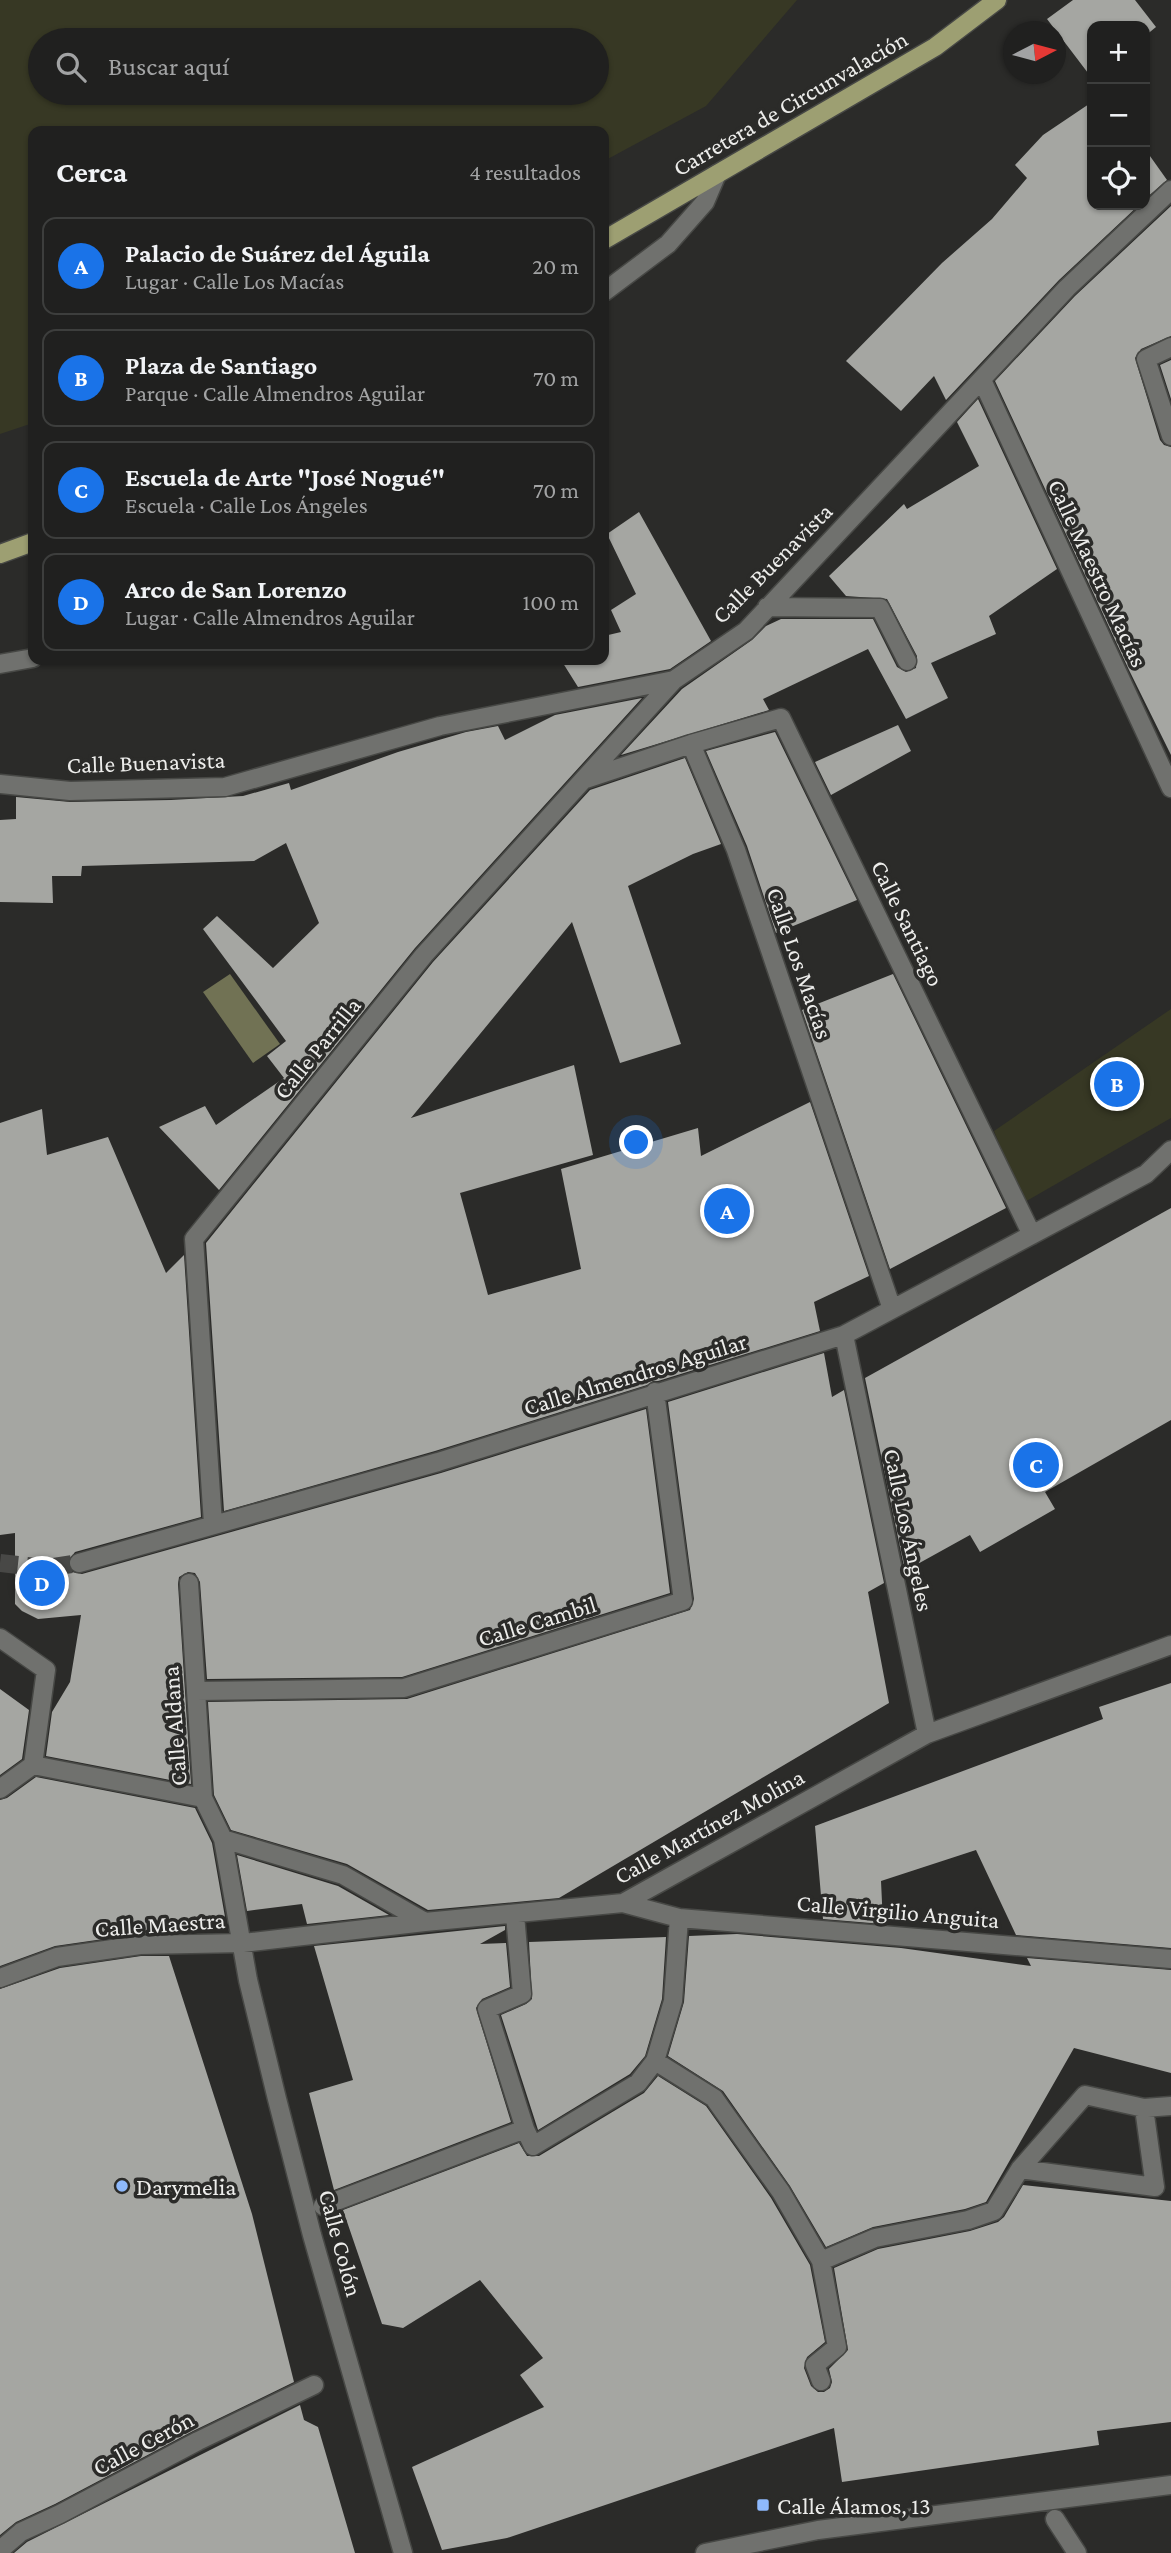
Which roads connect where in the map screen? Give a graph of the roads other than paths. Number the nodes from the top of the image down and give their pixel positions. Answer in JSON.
{"nodes":[{"id":1,"x":997,"y":0,"type":"edge"},
{"id":2,"x":717,"y":174,"type":"junction"},
{"id":3,"x":1171,"y":190,"type":"edge"},
{"id":4,"x":609,"y":237,"type":"edge"},
{"id":5,"x":609,"y":288,"type":"edge"},
{"id":6,"x":1171,"y":348,"type":"edge"},
{"id":7,"x":982,"y":380,"type":"junction"},
{"id":8,"x":1171,"y":436,"type":"edge"},
{"id":9,"x":28,"y":544,"type":"edge"},
{"id":10,"x":0,"y":554,"type":"edge"},
{"id":11,"x":767,"y":607,"type":"junction"},
{"id":12,"x":28,"y":658,"type":"edge"},
{"id":13,"x":908,"y":662,"type":"dead end"},
{"id":14,"x":0,"y":664,"type":"edge"},
{"id":15,"x":674,"y":680,"type":"junction"},
{"id":16,"x":691,"y":744,"type":"junction"},
{"id":17,"x":583,"y":780,"type":"junction"},
{"id":18,"x":0,"y":784,"type":"edge"},
{"id":19,"x":1171,"y":788,"type":"edge"},
{"id":20,"x":1171,"y":1150,"type":"edge"},
{"id":21,"x":1031,"y":1234,"type":"junction"},
{"id":22,"x":892,"y":1309,"type":"junction"},
{"id":23,"x":844,"y":1335,"type":"junction"},
{"id":24,"x":655,"y":1392,"type":"junction"},
{"id":25,"x":213,"y":1524,"type":"junction"},
{"id":26,"x":79,"y":1563,"type":"tunnel mouth"},
{"id":27,"x":189,"y":1583,"type":"dead end"},
{"id":28,"x":0,"y":1638,"type":"edge"},
{"id":29,"x":1171,"y":1645,"type":"edge"},
{"id":30,"x":196,"y":1691,"type":"junction"},
{"id":31,"x":927,"y":1734,"type":"junction"},
{"id":32,"x":33,"y":1765,"type":"junction"},
{"id":33,"x":0,"y":1789,"type":"edge"},
{"id":34,"x":203,"y":1798,"type":"junction"},
{"id":35,"x":223,"y":1839,"type":"junction"},
{"id":36,"x":623,"y":1903,"type":"junction"},
{"id":37,"x":515,"y":1915,"type":"junction"},
{"id":38,"x":679,"y":1918,"type":"junction"},
{"id":39,"x":425,"y":1922,"type":"junction"},
{"id":40,"x":243,"y":1943,"type":"junction"},
{"id":41,"x":1171,"y":1959,"type":"edge"},
{"id":42,"x":0,"y":1978,"type":"edge"},
{"id":43,"x":655,"y":2061,"type":"junction"},
{"id":44,"x":1171,"y":2106,"type":"edge"},
{"id":45,"x":1144,"y":2108,"type":"junction"},
{"id":46,"x":525,"y":2129,"type":"junction"},
{"id":47,"x":1020,"y":2169,"type":"junction"},
{"id":48,"x":323,"y":2206,"type":"dead end"},
{"id":49,"x":821,"y":2261,"type":"junction"},
{"id":50,"x":821,"y":2381,"type":"dead end"},
{"id":51,"x":314,"y":2385,"type":"dead end"},
{"id":52,"x":1171,"y":2486,"type":"edge"},
{"id":53,"x":1055,"y":2519,"type":"dead end"},
{"id":54,"x":0,"y":2550,"type":"edge"},
{"id":55,"x":403,"y":2553,"type":"edge"},
{"id":56,"x":705,"y":2553,"type":"edge"},
{"id":57,"x":1077,"y":2553,"type":"edge"}],
"edges":[{"from":1,"to":2,"type":"main road","name":"Carretera de Circunvalación"},
{"from":2,"to":4,"type":"main road","name":"Carretera de Circunvalación"},
{"from":2,"to":5,"type":"street"},
{"from":3,"to":7,"type":"street","name":"Calle Buenavista"},
{"from":6,"to":8,"type":"street"},
{"from":7,"to":11,"type":"street","name":"Calle Buenavista"},
{"from":7,"to":19,"type":"street","name":"Calle Maestro Macías"},
{"from":9,"to":10,"type":"main road"},
{"from":11,"to":13,"type":"street"},
{"from":11,"to":15,"type":"street","name":"Calle Buenavista"},
{"from":12,"to":14,"type":"street"},
{"from":15,"to":17,"type":"street","name":"Calle Parrilla"},
{"from":15,"to":18,"type":"street","name":"Calle Buenavista"},
{"from":16,"to":17,"type":"street"},
{"from":16,"to":21,"type":"street","name":"Calle Santiago"},
{"from":16,"to":22,"type":"street","name":"Calle Los Macías"},
{"from":17,"to":25,"type":"street","name":"Calle Parrilla"},
{"from":20,"to":21,"type":"street","name":"Calle Almendros Aguilar"},
{"from":21,"to":22,"type":"street","name":"Calle Almendros Aguilar"},
{"from":22,"to":23,"type":"street","name":"Calle Almendros Aguilar"},
{"from":23,"to":24,"type":"street","name":"Calle Almendros Aguilar"},
{"from":23,"to":31,"type":"street","name":"Calle Los Ángeles"},
{"from":24,"to":25,"type":"street","name":"Calle Almendros Aguilar"},
{"from":24,"to":30,"type":"street","name":"Calle Cambil"},
{"from":25,"to":26,"type":"street","name":"Calle Almendros Aguilar"},
{"from":27,"to":30,"type":"street","name":"Calle Aldana"},
{"from":28,"to":32,"type":"street"},
{"from":29,"to":31,"type":"street","name":"Calle Martínez Molina"},
{"from":30,"to":34,"type":"street","name":"Calle Aldana"},
{"from":31,"to":36,"type":"street","name":"Calle Martínez Molina"},
{"from":32,"to":33,"type":"street"},
{"from":32,"to":34,"type":"street"},
{"from":34,"to":35,"type":"street","name":"Calle Aldana"},
{"from":35,"to":39,"type":"street"},
{"from":35,"to":40,"type":"street","name":"Calle Aldana"},
{"from":36,"to":37,"type":"street","name":"Calle Martínez Molina"},
{"from":36,"to":38,"type":"street","name":"Calle Virgilio Anguita"},
{"from":37,"to":39,"type":"street","name":"Calle Martínez Molina"},
{"from":37,"to":46,"type":"street"},
{"from":38,"to":41,"type":"street","name":"Calle Virgilio Anguita"},
{"from":38,"to":43,"type":"street"},
{"from":39,"to":40,"type":"street","name":"Calle Martínez Molina"},
{"from":40,"to":42,"type":"street","name":"Calle Maestra"},
{"from":40,"to":55,"type":"street","name":"Calle Colón"},
{"from":43,"to":46,"type":"street"},
{"from":43,"to":49,"type":"street"},
{"from":44,"to":45,"type":"street"},
{"from":45,"to":47,"type":"street"},
{"from":45,"to":47,"type":"street"},
{"from":46,"to":48,"type":"street"},
{"from":47,"to":49,"type":"street"},
{"from":49,"to":50,"type":"street"},
{"from":51,"to":54,"type":"street","name":"Calle Cerón"},
{"from":52,"to":56,"type":"street"},
{"from":53,"to":57,"type":"street"}]}
